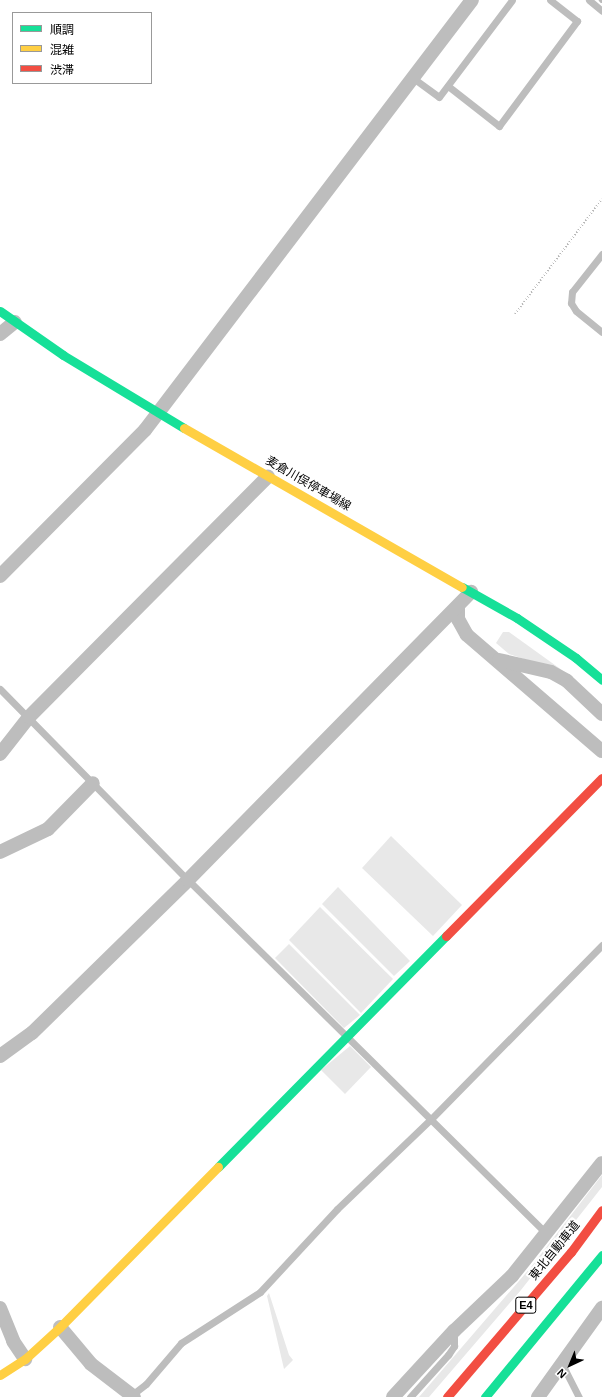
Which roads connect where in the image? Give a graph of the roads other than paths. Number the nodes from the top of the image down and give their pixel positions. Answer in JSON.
{"nodes":[{"id":1,"x":472,"y":0,"type":"edge"},
{"id":2,"x":512,"y":0,"type":"edge"},
{"id":3,"x":550,"y":0,"type":"edge"},
{"id":4,"x":588,"y":0,"type":"edge"},
{"id":5,"x":602,"y":11,"type":"edge"},
{"id":6,"x":413,"y":78,"type":"junction"},
{"id":7,"x":448,"y":86,"type":"junction"},
{"id":8,"x":602,"y":254,"type":"edge"},
{"id":9,"x":0,"y":311,"type":"edge"},
{"id":10,"x":15,"y":322,"type":"junction"},
{"id":11,"x":602,"y":332,"type":"edge"},
{"id":12,"x":0,"y":334,"type":"edge"},
{"id":13,"x":158,"y":413,"type":"junction"},
{"id":14,"x":268,"y":476,"type":"junction"},
{"id":15,"x":0,"y":576,"type":"edge"},
{"id":16,"x":471,"y":592,"type":"junction"},
{"id":17,"x":458,"y":607,"type":"junction"},
{"id":18,"x":496,"y":660,"type":"junction"},
{"id":19,"x":602,"y":680,"type":"edge"},
{"id":20,"x":0,"y":689,"type":"edge"},
{"id":21,"x":602,"y":714,"type":"edge"},
{"id":22,"x":29,"y":717,"type":"junction"},
{"id":23,"x":602,"y":751,"type":"edge"},
{"id":24,"x":0,"y":754,"type":"edge"},
{"id":25,"x":602,"y":778,"type":"edge"},
{"id":26,"x":93,"y":783,"type":"junction"},
{"id":27,"x":0,"y":852,"type":"edge"},
{"id":28,"x":188,"y":880,"type":"junction"},
{"id":29,"x":602,"y":945,"type":"edge"},
{"id":30,"x":347,"y":1035,"type":"junction"},
{"id":31,"x":0,"y":1056,"type":"edge"},
{"id":32,"x":431,"y":1119,"type":"junction"},
{"id":33,"x":602,"y":1163,"type":"edge"},
{"id":34,"x":602,"y":1210,"type":"edge"},
{"id":35,"x":547,"y":1234,"type":"junction"},
{"id":36,"x":602,"y":1255,"type":"edge"},
{"id":37,"x":0,"y":1308,"type":"edge"},
{"id":38,"x":602,"y":1308,"type":"edge"},
{"id":39,"x":60,"y":1327,"type":"junction"},
{"id":40,"x":454,"y":1331,"type":"junction"},
{"id":41,"x":24,"y":1359,"type":"junction"},
{"id":42,"x":562,"y":1364,"type":"junction"},
{"id":43,"x":0,"y":1375,"type":"edge"},
{"id":44,"x":133,"y":1396,"type":"edge"},
{"id":45,"x":393,"y":1397,"type":"edge"},
{"id":46,"x":410,"y":1397,"type":"edge"},
{"id":47,"x":447,"y":1397,"type":"edge"},
{"id":48,"x":485,"y":1397,"type":"edge"},
{"id":49,"x":534,"y":1397,"type":"edge"},
{"id":50,"x":538,"y":1397,"type":"edge"},
{"id":51,"x":579,"y":1397,"type":"edge"}],
"edges":[{"from":1,"to":6,"type":"street"},
{"from":2,"to":7,"type":"lane"},
{"from":3,"to":7,"type":"lane"},
{"from":4,"to":5,"type":"lane"},
{"from":6,"to":7,"type":"lane"},
{"from":6,"to":13,"type":"street"},
{"from":8,"to":11,"type":"lane"},
{"from":9,"to":10,"type":"main road","name":"麦倉川俣停車場線"},
{"from":10,"to":12,"type":"street"},
{"from":10,"to":13,"type":"main road","name":"麦倉川俣停車場線"},
{"from":13,"to":14,"type":"main road","name":"麦倉川俣停車場線"},
{"from":13,"to":15,"type":"street"},
{"from":14,"to":16,"type":"main road","name":"麦倉川俣停車場線"},
{"from":14,"to":22,"type":"street"},
{"from":16,"to":17,"type":"street"},
{"from":16,"to":19,"type":"main road","name":"麦倉川俣停車場線"},
{"from":17,"to":18,"type":"street"},
{"from":17,"to":28,"type":"street"},
{"from":18,"to":21,"type":"street"},
{"from":18,"to":23,"type":"street"},
{"from":20,"to":22,"type":"lane"},
{"from":22,"to":24,"type":"street"},
{"from":22,"to":26,"type":"lane"},
{"from":25,"to":30,"type":"main road"},
{"from":26,"to":27,"type":"street"},
{"from":26,"to":28,"type":"lane"},
{"from":28,"to":30,"type":"lane"},
{"from":28,"to":31,"type":"street"},
{"from":29,"to":32,"type":"lane"},
{"from":30,"to":32,"type":"lane"},
{"from":30,"to":39,"type":"main road"},
{"from":32,"to":35,"type":"lane"},
{"from":32,"to":44,"type":"lane"},
{"from":33,"to":35,"type":"street"},
{"from":34,"to":47,"type":"main road","name":"東北自動車道","number":"E4"},
{"from":35,"to":40,"type":"street"},
{"from":36,"to":48,"type":"main road","number":"E4"},
{"from":37,"to":41,"type":"street"},
{"from":38,"to":42,"type":"street"},
{"from":39,"to":41,"type":"main road"},
{"from":39,"to":44,"type":"street"},
{"from":40,"to":45,"type":"street"},
{"from":40,"to":46,"type":"lane"},
{"from":41,"to":43,"type":"main road"},
{"from":42,"to":50,"type":"street"},
{"from":42,"to":51,"type":"lane"},
{"from":49,"to":50,"type":"lane"}]}
